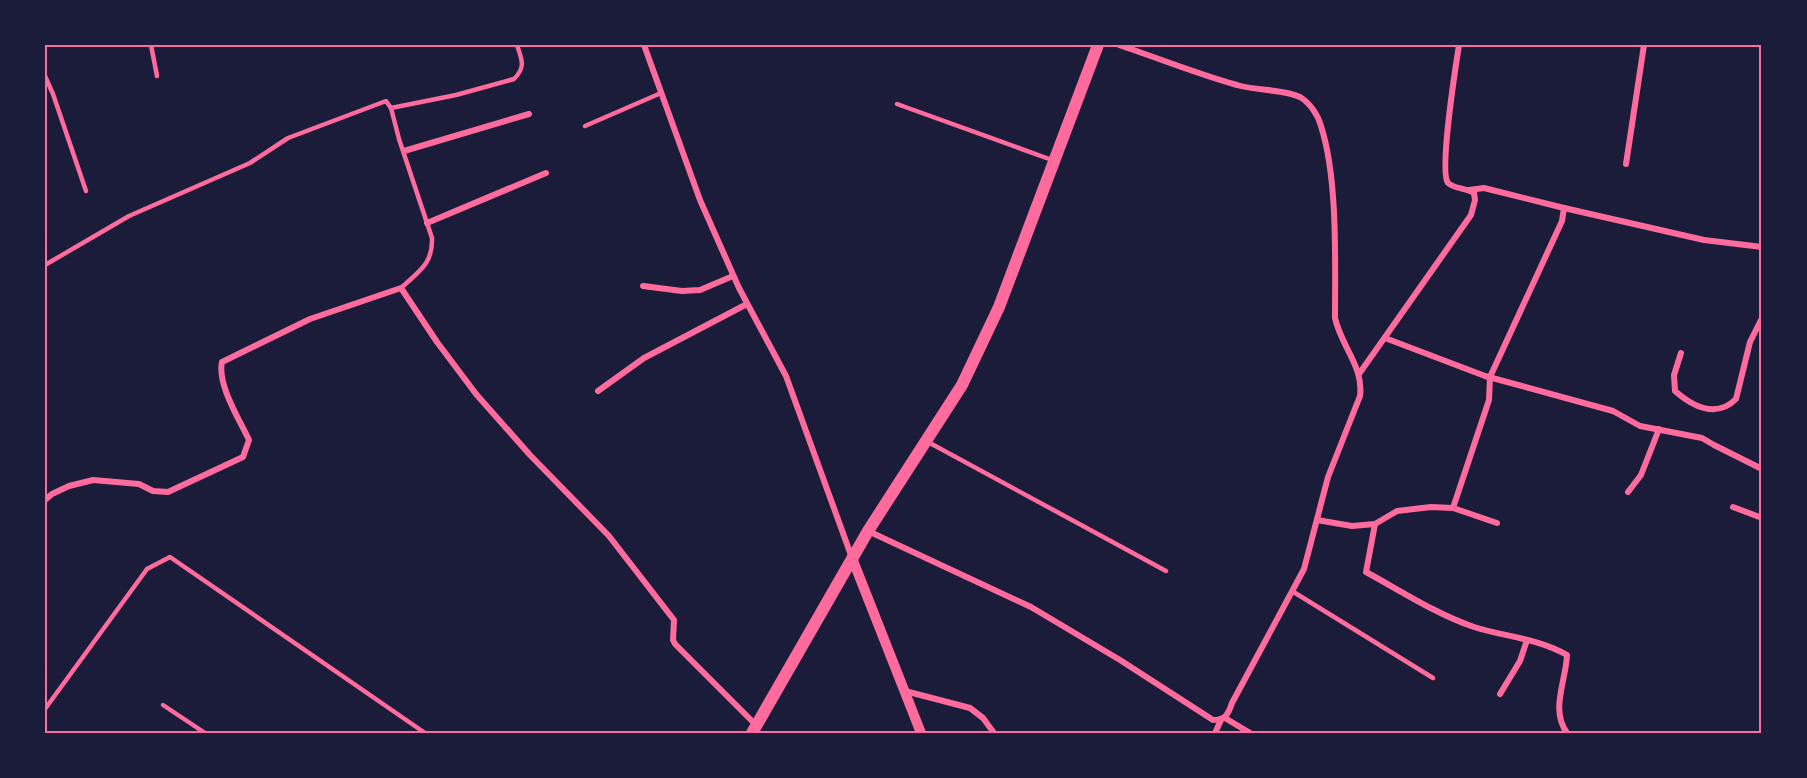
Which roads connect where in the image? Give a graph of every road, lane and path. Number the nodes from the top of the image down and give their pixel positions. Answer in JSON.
{"nodes":[{"id":1,"x":151,"y":45,"type":"edge"},
{"id":2,"x":518,"y":45,"type":"edge"},
{"id":3,"x":644,"y":45,"type":"edge"},
{"id":4,"x":1098,"y":45,"type":"edge"},
{"id":5,"x":1119,"y":45,"type":"edge"},
{"id":6,"x":1459,"y":45,"type":"edge"},
{"id":7,"x":1644,"y":45,"type":"edge"},
{"id":8,"x":45,"y":76,"type":"edge"},
{"id":9,"x":157,"y":76,"type":"dead end"},
{"id":10,"x":661,"y":93,"type":"junction"},
{"id":11,"x":897,"y":104,"type":"dead end"},
{"id":12,"x":391,"y":108,"type":"junction"},
{"id":13,"x":529,"y":114,"type":"dead end"},
{"id":14,"x":585,"y":126,"type":"dead end"},
{"id":15,"x":404,"y":151,"type":"junction"},
{"id":16,"x":1054,"y":161,"type":"junction"},
{"id":17,"x":1626,"y":164,"type":"dead end"},
{"id":18,"x":546,"y":173,"type":"dead end"},
{"id":19,"x":1469,"y":190,"type":"junction"},
{"id":20,"x":86,"y":191,"type":"dead end"},
{"id":21,"x":1564,"y":208,"type":"junction"},
{"id":22,"x":428,"y":223,"type":"junction"},
{"id":23,"x":1762,"y":247,"type":"edge"},
{"id":24,"x":45,"y":265,"type":"edge"},
{"id":25,"x":733,"y":276,"type":"junction"},
{"id":26,"x":643,"y":286,"type":"dead end"},
{"id":27,"x":401,"y":288,"type":"junction"},
{"id":28,"x":747,"y":304,"type":"junction"},
{"id":29,"x":1762,"y":318,"type":"edge"},
{"id":30,"x":1385,"y":338,"type":"junction"},
{"id":31,"x":1681,"y":353,"type":"dead end"},
{"id":32,"x":1359,"y":374,"type":"junction"},
{"id":33,"x":1490,"y":377,"type":"junction"},
{"id":34,"x":598,"y":391,"type":"dead end"},
{"id":35,"x":1659,"y":429,"type":"junction"},
{"id":36,"x":926,"y":441,"type":"junction"},
{"id":37,"x":1762,"y":469,"type":"edge"},
{"id":38,"x":1628,"y":492,"type":"dead end"},
{"id":39,"x":45,"y":500,"type":"edge"},
{"id":40,"x":1733,"y":507,"type":"dead end"},
{"id":41,"x":1453,"y":508,"type":"junction"},
{"id":42,"x":1762,"y":519,"type":"edge"},
{"id":43,"x":1317,"y":520,"type":"junction"},
{"id":44,"x":1497,"y":523,"type":"dead end"},
{"id":45,"x":1375,"y":524,"type":"junction"},
{"id":46,"x":868,"y":531,"type":"junction"},
{"id":47,"x":852,"y":558,"type":"junction"},
{"id":48,"x":1166,"y":571,"type":"dead end"},
{"id":49,"x":1292,"y":591,"type":"junction"},
{"id":50,"x":1527,"y":640,"type":"junction"},
{"id":51,"x":1433,"y":678,"type":"dead end"},
{"id":52,"x":904,"y":691,"type":"junction"},
{"id":53,"x":1500,"y":694,"type":"dead end"},
{"id":54,"x":163,"y":705,"type":"dead end"},
{"id":55,"x":45,"y":709,"type":"edge"},
{"id":56,"x":1223,"y":719,"type":"junction"},
{"id":57,"x":754,"y":729,"type":"edge"},
{"id":58,"x":205,"y":733,"type":"edge"},
{"id":59,"x":425,"y":733,"type":"edge"},
{"id":60,"x":921,"y":733,"type":"edge"},
{"id":61,"x":994,"y":733,"type":"edge"},
{"id":62,"x":1215,"y":733,"type":"edge"},
{"id":63,"x":1250,"y":733,"type":"edge"},
{"id":64,"x":1567,"y":733,"type":"edge"}],
"edges":[{"from":1,"to":9,"type":"lane"},
{"from":2,"to":12,"type":"lane"},
{"from":3,"to":10,"type":"street"},
{"from":4,"to":16,"type":"main road"},
{"from":5,"to":32,"type":"street"},
{"from":6,"to":19,"type":"street"},
{"from":7,"to":17,"type":"street"},
{"from":8,"to":20,"type":"lane"},
{"from":10,"to":14,"type":"lane"},
{"from":10,"to":25,"type":"street"},
{"from":11,"to":16,"type":"lane"},
{"from":12,"to":15,"type":"lane"},
{"from":12,"to":24,"type":"lane"},
{"from":13,"to":15,"type":"street"},
{"from":15,"to":22,"type":"lane"},
{"from":16,"to":36,"type":"main road"},
{"from":18,"to":22,"type":"street"},
{"from":19,"to":21,"type":"street"},
{"from":19,"to":30,"type":"street"},
{"from":21,"to":23,"type":"street"},
{"from":21,"to":33,"type":"street"},
{"from":22,"to":27,"type":"lane"},
{"from":25,"to":26,"type":"street"},
{"from":25,"to":28,"type":"street"},
{"from":27,"to":39,"type":"street"},
{"from":27,"to":57,"type":"street"},
{"from":28,"to":34,"type":"street"},
{"from":28,"to":47,"type":"street"},
{"from":29,"to":31,"type":"street"},
{"from":30,"to":32,"type":"street"},
{"from":30,"to":33,"type":"street"},
{"from":32,"to":43,"type":"street"},
{"from":33,"to":35,"type":"street"},
{"from":33,"to":41,"type":"street"},
{"from":35,"to":37,"type":"street"},
{"from":35,"to":38,"type":"street"},
{"from":36,"to":46,"type":"main road"},
{"from":36,"to":48,"type":"lane"},
{"from":40,"to":42,"type":"street"},
{"from":41,"to":44,"type":"street"},
{"from":41,"to":45,"type":"street"},
{"from":43,"to":45,"type":"street"},
{"from":43,"to":49,"type":"street"},
{"from":45,"to":50,"type":"street"},
{"from":46,"to":47,"type":"main road"},
{"from":46,"to":56,"type":"street"},
{"from":47,"to":52,"type":"street"},
{"from":47,"to":57,"type":"main road"},
{"from":49,"to":51,"type":"lane"},
{"from":49,"to":56,"type":"street"},
{"from":50,"to":53,"type":"street"},
{"from":50,"to":64,"type":"street"},
{"from":52,"to":60,"type":"street"},
{"from":52,"to":61,"type":"street"},
{"from":54,"to":58,"type":"lane"},
{"from":55,"to":59,"type":"lane"},
{"from":56,"to":62,"type":"street"},
{"from":56,"to":63,"type":"street"}]}
